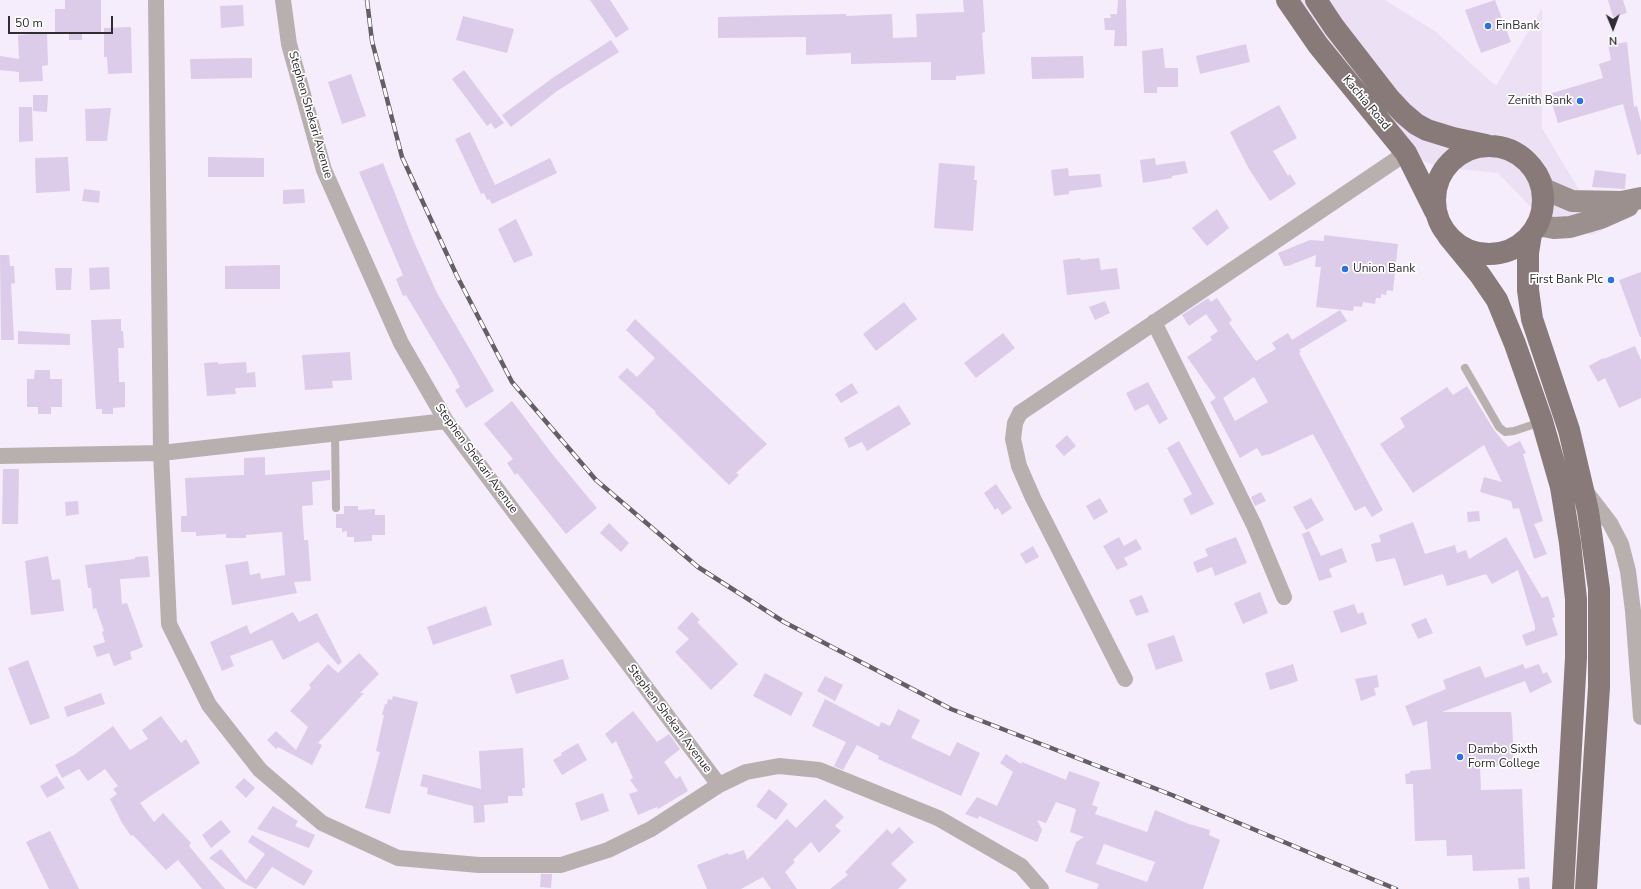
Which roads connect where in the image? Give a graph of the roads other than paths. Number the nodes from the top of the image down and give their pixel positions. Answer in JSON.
{"nodes":[{"id":1,"x":156,"y":0,"type":"edge"},
{"id":2,"x":283,"y":0,"type":"edge"},
{"id":3,"x":1287,"y":0,"type":"edge"},
{"id":4,"x":1316,"y":0,"type":"edge"},
{"id":5,"x":1495,"y":146,"type":"junction"},
{"id":6,"x":1406,"y":153,"type":"junction"},
{"id":7,"x":1537,"y":174,"type":"junction"},
{"id":8,"x":1641,"y":199,"type":"edge"},
{"id":9,"x":1436,"y":213,"type":"junction"},
{"id":10,"x":1534,"y":230,"type":"junction"},
{"id":11,"x":1448,"y":236,"type":"junction"},
{"id":12,"x":1154,"y":322,"type":"junction"},
{"id":13,"x":1465,"y":368,"type":"dead end"},
{"id":14,"x":446,"y":421,"type":"junction"},
{"id":15,"x":1542,"y":422,"type":"junction"},
{"id":16,"x":335,"y":433,"type":"junction"},
{"id":17,"x":161,"y":452,"type":"junction"},
{"id":18,"x":0,"y":456,"type":"edge"},
{"id":19,"x":1580,"y":481,"type":"junction"},
{"id":20,"x":336,"y":508,"type":"dead end"},
{"id":21,"x":1284,"y":597,"type":"dead end"},
{"id":22,"x":1125,"y":679,"type":"dead end"},
{"id":23,"x":1641,"y":717,"type":"edge"},
{"id":24,"x":719,"y":785,"type":"junction"},
{"id":25,"x":1041,"y":889,"type":"edge"},
{"id":26,"x":1564,"y":889,"type":"edge"},
{"id":27,"x":1586,"y":889,"type":"edge"}],
"edges":[{"from":1,"to":17,"type":"street"},
{"from":2,"to":14,"type":"street","name":"Stephen Shekari Avenue"},
{"from":3,"to":6,"type":"main road","name":"Kachia Road"},
{"from":4,"to":5,"type":"main road","name":"Kachia Road"},
{"from":5,"to":7,"type":"main road"},
{"from":5,"to":9,"type":"main road"},
{"from":6,"to":9,"type":"main road","name":"Kachia Road"},
{"from":6,"to":12,"type":"street"},
{"from":7,"to":8,"type":"street"},
{"from":7,"to":10,"type":"main road"},
{"from":8,"to":10,"type":"street"},
{"from":9,"to":11,"type":"main road"},
{"from":10,"to":11,"type":"main road"},
{"from":10,"to":19,"type":"main road"},
{"from":11,"to":15,"type":"main road"},
{"from":12,"to":21,"type":"street"},
{"from":12,"to":22,"type":"street"},
{"from":13,"to":15,"type":"lane"},
{"from":14,"to":16,"type":"street"},
{"from":14,"to":24,"type":"street","name":"Stephen Shekari Avenue"},
{"from":15,"to":26,"type":"main road"},
{"from":16,"to":17,"type":"street"},
{"from":16,"to":20,"type":"lane"},
{"from":17,"to":18,"type":"street"},
{"from":17,"to":24,"type":"street"},
{"from":19,"to":23,"type":"street"},
{"from":19,"to":27,"type":"main road"},
{"from":24,"to":25,"type":"street"}]}
